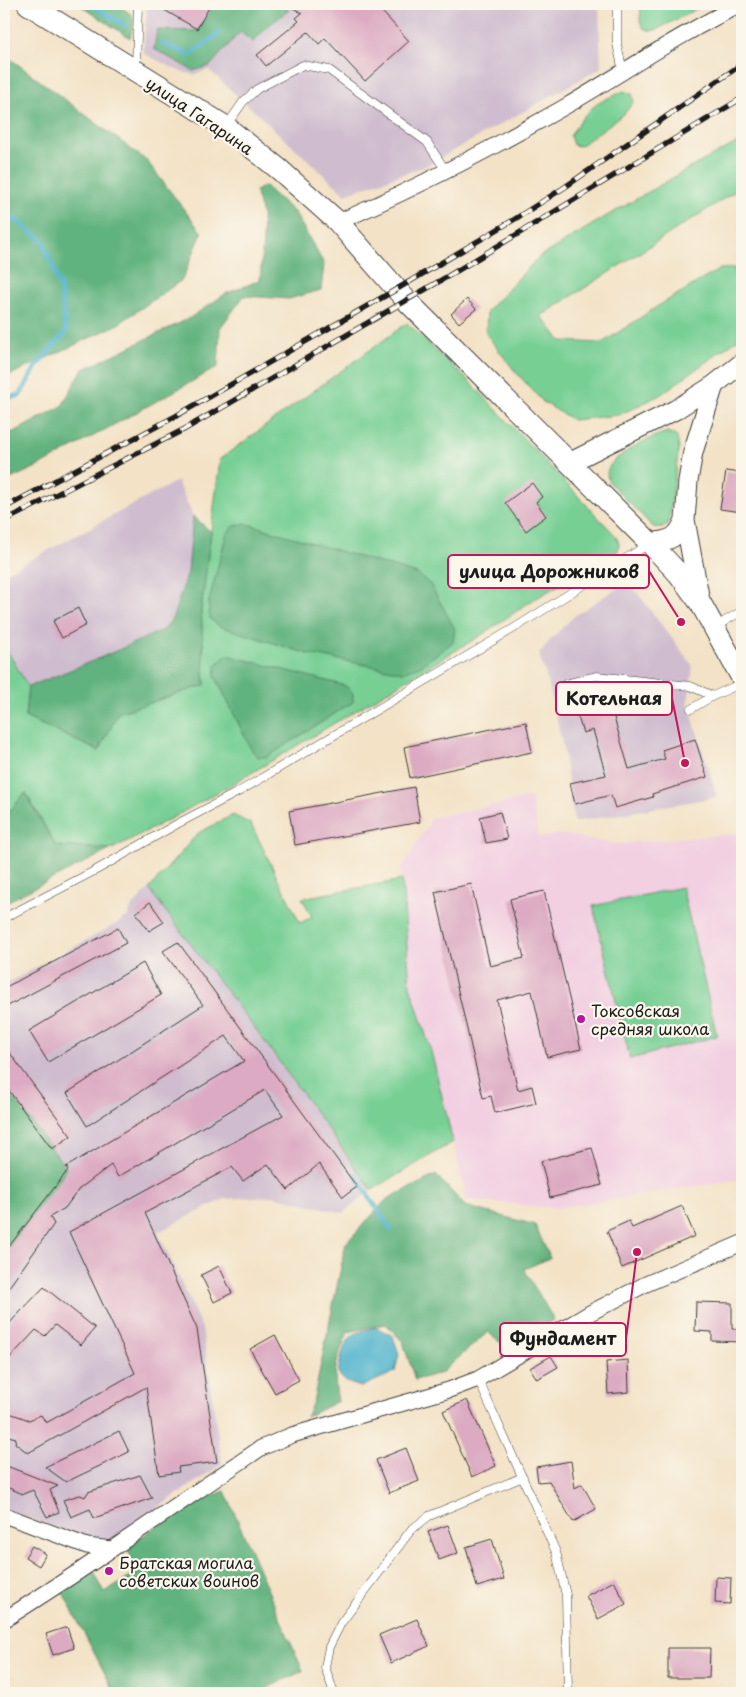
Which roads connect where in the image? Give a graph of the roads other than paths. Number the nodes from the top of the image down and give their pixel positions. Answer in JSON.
{"nodes":[{"id":1,"x":28,"y":4,"type":"edge"},
{"id":2,"x":138,"y":4,"type":"edge"},
{"id":3,"x":617,"y":4,"type":"edge"},
{"id":4,"x":742,"y":4,"type":"edge"},
{"id":5,"x":623,"y":71,"type":"junction"},
{"id":6,"x":136,"y":72,"type":"junction"},
{"id":7,"x":226,"y":127,"type":"junction"},
{"id":8,"x":446,"y":172,"type":"junction"},
{"id":9,"x":338,"y":222,"type":"junction"},
{"id":10,"x":742,"y":363,"type":"edge"},
{"id":11,"x":714,"y":385,"type":"junction"},
{"id":12,"x":569,"y":462,"type":"junction"},
{"id":13,"x":685,"y":520,"type":"junction"},
{"id":14,"x":650,"y":543,"type":"junction"},
{"id":15,"x":701,"y":604,"type":"junction"},
{"id":16,"x":742,"y":611,"type":"edge"},
{"id":17,"x":715,"y":627,"type":"junction"},
{"id":18,"x":742,"y":678,"type":"edge"},
{"id":19,"x":742,"y":683,"type":"edge"},
{"id":20,"x":566,"y":684,"type":"dead end"},
{"id":21,"x":713,"y":696,"type":"junction"},
{"id":22,"x":691,"y":709,"type":"dead end"},
{"id":23,"x":4,"y":918,"type":"edge"},
{"id":24,"x":742,"y":1243,"type":"edge"},
{"id":25,"x":478,"y":1379,"type":"junction"},
{"id":26,"x":523,"y":1477,"type":"junction"},
{"id":27,"x":4,"y":1515,"type":"edge"},
{"id":28,"x":112,"y":1549,"type":"junction"},
{"id":29,"x":4,"y":1620,"type":"edge"},
{"id":30,"x":334,"y":1693,"type":"edge"},
{"id":31,"x":568,"y":1693,"type":"edge"}],
"edges":[{"from":1,"to":6,"type":"main road","name":"улица Гагарина"},
{"from":2,"to":6,"type":"lane"},
{"from":3,"to":5,"type":"lane"},
{"from":4,"to":5,"type":"street"},
{"from":5,"to":8,"type":"street"},
{"from":6,"to":7,"type":"main road","name":"улица Гагарина"},
{"from":7,"to":8,"type":"lane"},
{"from":7,"to":9,"type":"main road","name":"улица Гагарина"},
{"from":8,"to":9,"type":"street"},
{"from":9,"to":12,"type":"main road","name":"улица Гагарина"},
{"from":10,"to":11,"type":"street"},
{"from":11,"to":12,"type":"street"},
{"from":11,"to":13,"type":"street"},
{"from":12,"to":14,"type":"main road","name":"улица Гагарина"},
{"from":13,"to":14,"type":"street"},
{"from":13,"to":15,"type":"street"},
{"from":14,"to":15,"type":"main road","name":"улица Гагарина"},
{"from":14,"to":23,"type":"lane"},
{"from":15,"to":17,"type":"main road","name":"улица Гагарина"},
{"from":16,"to":17,"type":"lane"},
{"from":17,"to":18,"type":"main road","name":"улица Гагарина"},
{"from":19,"to":21,"type":"lane"},
{"from":20,"to":21,"type":"lane"},
{"from":21,"to":22,"type":"lane"},
{"from":24,"to":25,"type":"street"},
{"from":25,"to":26,"type":"lane"},
{"from":25,"to":28,"type":"street"},
{"from":26,"to":30,"type":"lane"},
{"from":26,"to":31,"type":"lane"},
{"from":27,"to":28,"type":"street"},
{"from":28,"to":29,"type":"street"}]}
